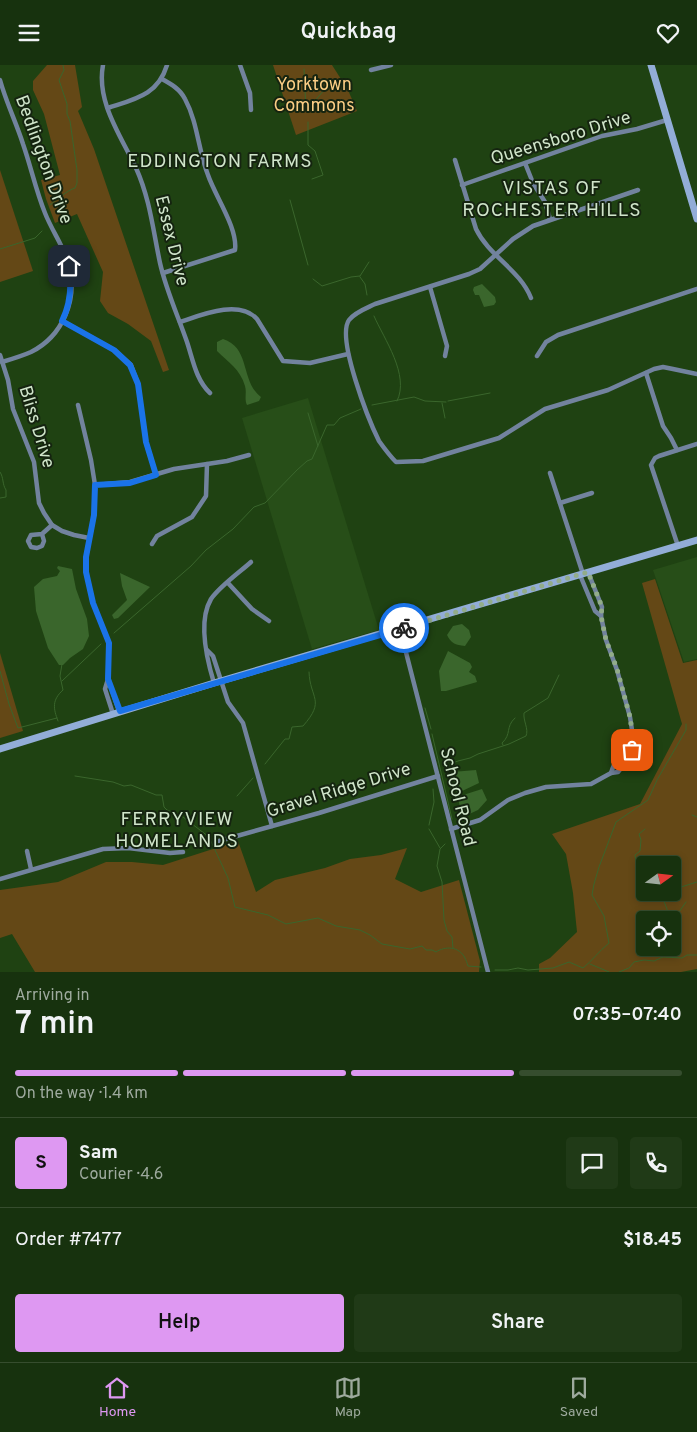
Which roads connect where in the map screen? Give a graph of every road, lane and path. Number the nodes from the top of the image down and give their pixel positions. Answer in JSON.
{"nodes":[{"id":1,"x":103,"y":65,"type":"edge"},
{"id":2,"x":167,"y":65,"type":"edge"},
{"id":3,"x":240,"y":65,"type":"edge"},
{"id":4,"x":391,"y":65,"type":"edge"},
{"id":5,"x":651,"y":65,"type":"edge"},
{"id":6,"x":371,"y":70,"type":"dead end"},
{"id":7,"x":162,"y":79,"type":"junction"},
{"id":8,"x":0,"y":80,"type":"edge"},
{"id":9,"x":108,"y":108,"type":"junction"},
{"id":10,"x":251,"y":109,"type":"dead end"},
{"id":11,"x":667,"y":120,"type":"junction"},
{"id":12,"x":455,"y":160,"type":"dead end"},
{"id":13,"x":525,"y":163,"type":"junction"},
{"id":14,"x":462,"y":185,"type":"junction"},
{"id":15,"x":638,"y":190,"type":"dead end"},
{"id":16,"x":550,"y":219,"type":"junction"},
{"id":17,"x":697,"y":219,"type":"edge"},
{"id":18,"x":496,"y":255,"type":"junction"},
{"id":19,"x":163,"y":273,"type":"junction"},
{"id":20,"x":430,"y":287,"type":"junction"},
{"id":21,"x":697,"y":289,"type":"edge"},
{"id":22,"x":531,"y":298,"type":"dead end"},
{"id":23,"x":62,"y":321,"type":"junction"},
{"id":24,"x":180,"y":322,"type":"junction"},
{"id":25,"x":348,"y":354,"type":"junction"},
{"id":26,"x":0,"y":355,"type":"edge"},
{"id":27,"x":445,"y":356,"type":"dead end"},
{"id":28,"x":537,"y":356,"type":"dead end"},
{"id":29,"x":2,"y":362,"type":"junction"},
{"id":30,"x":646,"y":373,"type":"junction"},
{"id":31,"x":697,"y":374,"type":"edge"},
{"id":32,"x":210,"y":393,"type":"dead end"},
{"id":33,"x":78,"y":405,"type":"dead end"},
{"id":34,"x":697,"y":444,"type":"edge"},
{"id":35,"x":677,"y":450,"type":"junction"},
{"id":36,"x":249,"y":455,"type":"dead end"},
{"id":37,"x":207,"y":464,"type":"junction"},
{"id":38,"x":550,"y":473,"type":"dead end"},
{"id":39,"x":156,"y":475,"type":"junction"},
{"id":40,"x":95,"y":485,"type":"junction"},
{"id":41,"x":592,"y":493,"type":"dead end"},
{"id":42,"x":560,"y":503,"type":"junction"},
{"id":43,"x":52,"y":525,"type":"junction"},
{"id":44,"x":42,"y":534,"type":"dead end"},
{"id":45,"x":90,"y":538,"type":"junction"},
{"id":46,"x":697,"y":540,"type":"edge"},
{"id":47,"x":152,"y":544,"type":"dead end"},
{"id":48,"x":678,"y":546,"type":"junction"},
{"id":49,"x":251,"y":562,"type":"dead end"},
{"id":50,"x":583,"y":573,"type":"junction"},
{"id":51,"x":228,"y":583,"type":"junction"},
{"id":52,"x":601,"y":616,"type":"junction"},
{"id":53,"x":269,"y":621,"type":"dead end"},
{"id":54,"x":400,"y":629,"type":"junction"},
{"id":55,"x":218,"y":682,"type":"junction"},
{"id":56,"x":116,"y":713,"type":"junction"},
{"id":57,"x":630,"y":744,"type":"junction"},
{"id":58,"x":0,"y":749,"type":"edge"},
{"id":59,"x":611,"y":773,"type":"junction"},
{"id":60,"x":438,"y":776,"type":"junction"},
{"id":61,"x":272,"y":826,"type":"junction"},
{"id":62,"x":451,"y":829,"type":"junction"},
{"id":63,"x":219,"y":841,"type":"dead end"},
{"id":64,"x":27,"y":851,"type":"dead end"},
{"id":65,"x":183,"y":853,"type":"dead end"},
{"id":66,"x":31,"y":869,"type":"junction"},
{"id":67,"x":0,"y":879,"type":"edge"},
{"id":68,"x":488,"y":972,"type":"edge"}],
"edges":[{"from":1,"to":9,"type":"street","name":"Essex Drive"},
{"from":2,"to":7,"type":"street"},
{"from":3,"to":10,"type":"street"},
{"from":4,"to":6,"type":"street"},
{"from":5,"to":11,"type":"main road"},
{"from":7,"to":9,"type":"street"},
{"from":7,"to":19,"type":"street"},
{"from":8,"to":23,"type":"street","name":"Bedlington Drive"},
{"from":9,"to":19,"type":"street","name":"Essex Drive"},
{"from":11,"to":13,"type":"street","name":"Queensboro Drive"},
{"from":11,"to":17,"type":"main road"},
{"from":12,"to":14,"type":"street"},
{"from":13,"to":14,"type":"street","name":"Queensboro Drive"},
{"from":13,"to":16,"type":"street"},
{"from":14,"to":18,"type":"street"},
{"from":15,"to":16,"type":"street"},
{"from":16,"to":18,"type":"street"},
{"from":18,"to":20,"type":"street"},
{"from":18,"to":22,"type":"street"},
{"from":19,"to":24,"type":"street","name":"Essex Drive"},
{"from":20,"to":25,"type":"street"},
{"from":20,"to":27,"type":"street"},
{"from":21,"to":28,"type":"street"},
{"from":23,"to":29,"type":"street","name":"Bedlington Drive"},
{"from":23,"to":39,"type":"street"},
{"from":24,"to":25,"type":"street"},
{"from":24,"to":32,"type":"street","name":"Essex Drive"},
{"from":25,"to":30,"type":"street"},
{"from":26,"to":29,"type":"street","name":"Bliss Drive"},
{"from":29,"to":43,"type":"street","name":"Bliss Drive"},
{"from":30,"to":31,"type":"street"},
{"from":30,"to":35,"type":"street"},
{"from":33,"to":40,"type":"street"},
{"from":34,"to":35,"type":"street"},
{"from":35,"to":48,"type":"street"},
{"from":36,"to":37,"type":"street"},
{"from":37,"to":39,"type":"street"},
{"from":37,"to":47,"type":"street"},
{"from":38,"to":42,"type":"street"},
{"from":39,"to":40,"type":"street"},
{"from":40,"to":45,"type":"street"},
{"from":41,"to":42,"type":"street"},
{"from":42,"to":50,"type":"street"},
{"from":43,"to":44,"type":"street"},
{"from":43,"to":45,"type":"street"},
{"from":45,"to":56,"type":"street"},
{"from":46,"to":48,"type":"main road"},
{"from":48,"to":50,"type":"main road"},
{"from":49,"to":51,"type":"street"},
{"from":50,"to":52,"type":"street"},
{"from":50,"to":52,"type":"street"},
{"from":50,"to":54,"type":"main road"},
{"from":51,"to":53,"type":"street"},
{"from":51,"to":55,"type":"street"},
{"from":52,"to":57,"type":"street"},
{"from":54,"to":55,"type":"main road"},
{"from":54,"to":60,"type":"street","name":"School Road"},
{"from":55,"to":56,"type":"main road"},
{"from":55,"to":61,"type":"street"},
{"from":56,"to":58,"type":"main road"},
{"from":57,"to":59,"type":"street"},
{"from":57,"to":59,"type":"street"},
{"from":59,"to":62,"type":"street"},
{"from":60,"to":61,"type":"street","name":"Gravel Ridge Drive"},
{"from":60,"to":62,"type":"street","name":"School Road"},
{"from":61,"to":63,"type":"street","name":"Gravel Ridge Drive"},
{"from":62,"to":68,"type":"street","name":"School Road"},
{"from":64,"to":66,"type":"street"},
{"from":65,"to":66,"type":"street"},
{"from":66,"to":67,"type":"street"}]}
